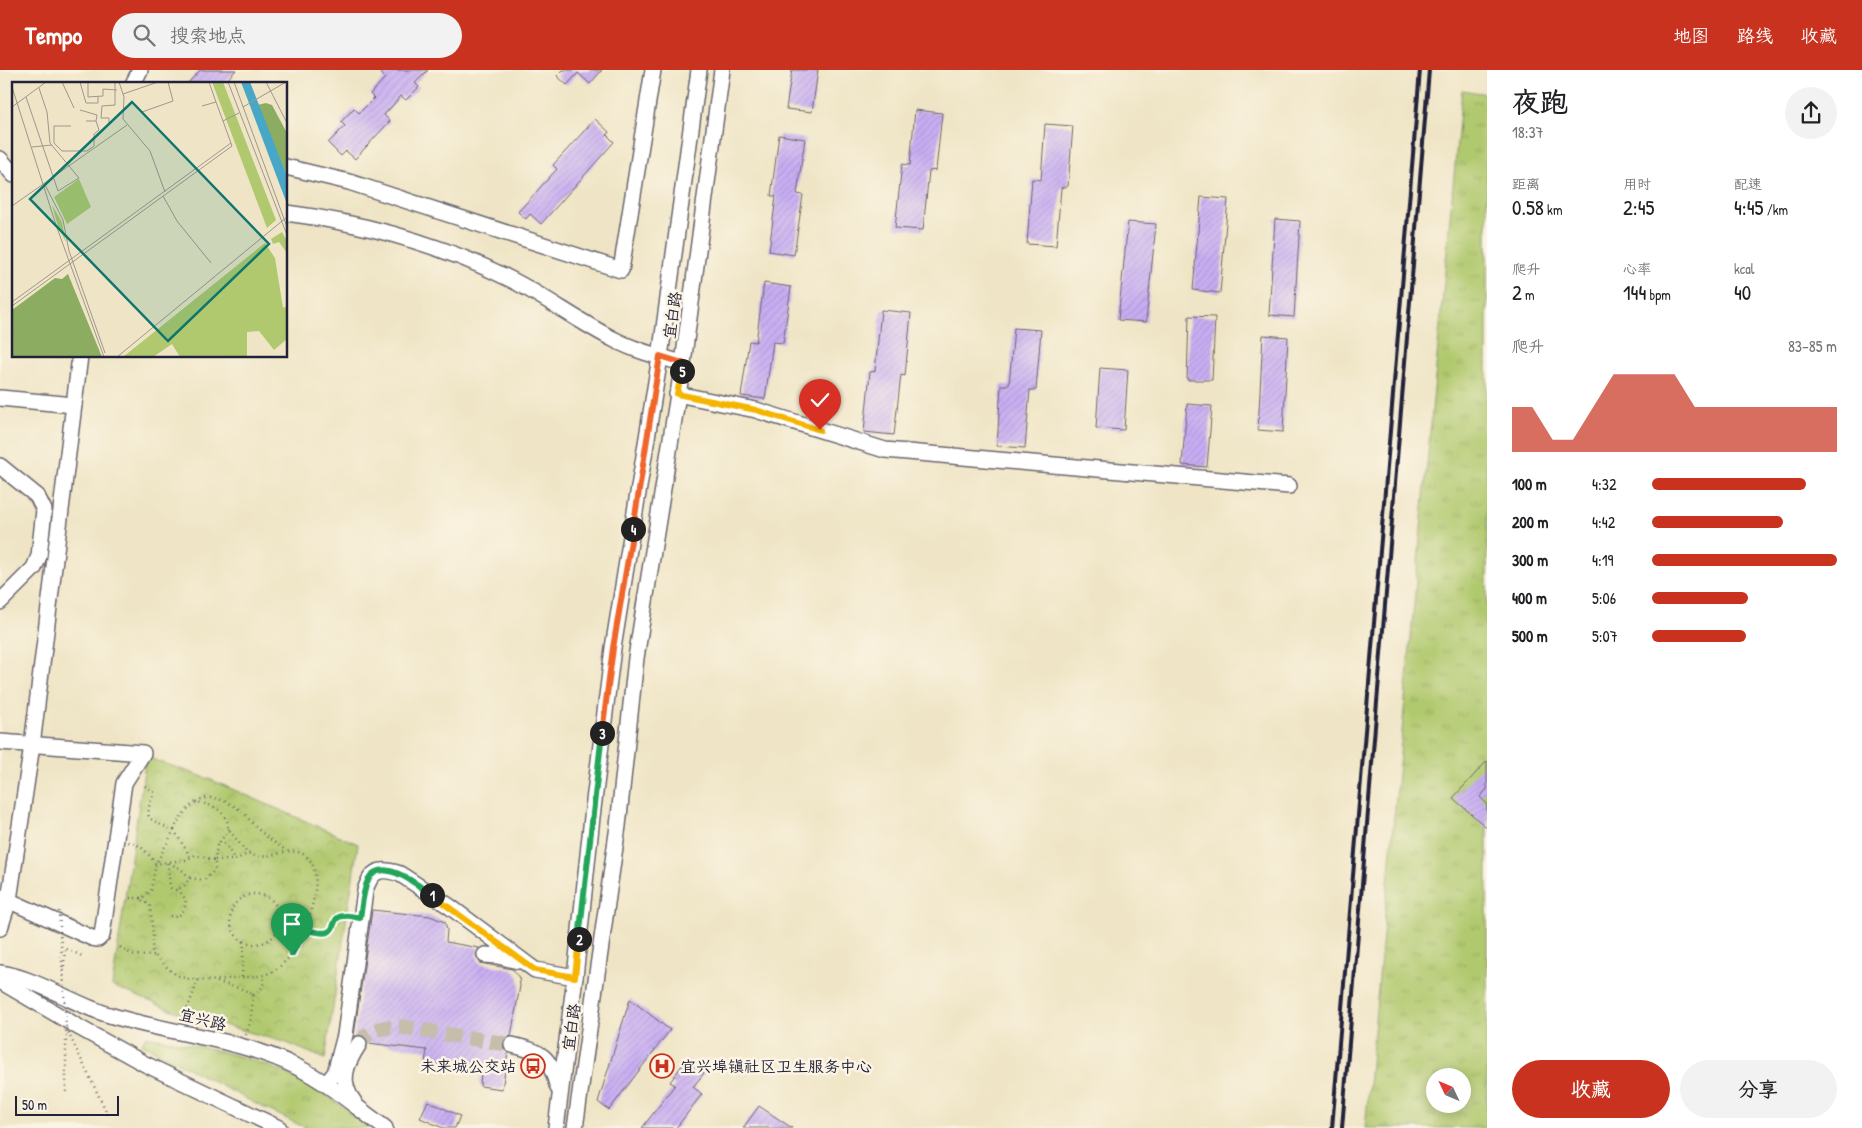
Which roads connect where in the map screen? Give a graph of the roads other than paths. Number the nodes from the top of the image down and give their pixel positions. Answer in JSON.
{"nodes":[{"id":1,"x":140,"y":70,"type":"edge"},
{"id":2,"x":653,"y":70,"type":"edge"},
{"id":3,"x":698,"y":70,"type":"edge"},
{"id":4,"x":722,"y":70,"type":"edge"},
{"id":5,"x":134,"y":82,"type":"edge"},
{"id":6,"x":0,"y":159,"type":"edge"},
{"id":7,"x":288,"y":167,"type":"edge"},
{"id":8,"x":12,"y":173,"type":"edge"},
{"id":9,"x":288,"y":212,"type":"edge"},
{"id":10,"x":660,"y":356,"type":"junction"},
{"id":11,"x":80,"y":358,"type":"edge"},
{"id":12,"x":683,"y":363,"type":"junction"},
{"id":13,"x":677,"y":394,"type":"junction"},
{"id":14,"x":0,"y":398,"type":"edge"},
{"id":15,"x":74,"y":405,"type":"junction"},
{"id":16,"x":2,"y":471,"type":"edge"},
{"id":17,"x":1289,"y":486,"type":"dead end"},
{"id":18,"x":0,"y":602,"type":"edge"},
{"id":19,"x":0,"y":742,"type":"edge"},
{"id":20,"x":32,"y":745,"type":"junction"},
{"id":21,"x":5,"y":898,"type":"edge"},
{"id":22,"x":0,"y":928,"type":"edge"},
{"id":23,"x":485,"y":955,"type":"dead end"},
{"id":24,"x":524,"y":963,"type":"junction"},
{"id":25,"x":0,"y":973,"type":"edge"},
{"id":26,"x":575,"y":977,"type":"junction"},
{"id":27,"x":0,"y":981,"type":"edge"},
{"id":28,"x":359,"y":1044,"type":"tunnel mouth"},
{"id":29,"x":512,"y":1045,"type":"tunnel mouth"},
{"id":30,"x":326,"y":1084,"type":"junction"},
{"id":31,"x":560,"y":1095,"type":"junction"},
{"id":32,"x":358,"y":1107,"type":"junction"},
{"id":33,"x":279,"y":1128,"type":"edge"},
{"id":34,"x":384,"y":1128,"type":"edge"},
{"id":35,"x":556,"y":1128,"type":"edge"},
{"id":36,"x":575,"y":1128,"type":"edge"}],
"edges":[{"from":1,"to":5,"type":"street"},
{"from":2,"to":7,"type":"street"},
{"from":3,"to":10,"type":"street"},
{"from":4,"to":12,"type":"street","name":"宜白路"},
{"from":6,"to":8,"type":"street"},
{"from":9,"to":10,"type":"street"},
{"from":10,"to":12,"type":"street"},
{"from":10,"to":26,"type":"street"},
{"from":11,"to":15,"type":"street"},
{"from":12,"to":13,"type":"street","name":"宜白路"},
{"from":13,"to":17,"type":"street"},
{"from":13,"to":36,"type":"street","name":"宜白路"},
{"from":14,"to":15,"type":"street"},
{"from":15,"to":20,"type":"street"},
{"from":16,"to":18,"type":"street"},
{"from":19,"to":20,"type":"street"},
{"from":20,"to":21,"type":"street"},
{"from":20,"to":21,"type":"street"},
{"from":21,"to":22,"type":"street"},
{"from":23,"to":24,"type":"street"},
{"from":24,"to":26,"type":"street"},
{"from":24,"to":30,"type":"street"},
{"from":25,"to":30,"type":"street","name":"宜兴路"},
{"from":26,"to":31,"type":"street"},
{"from":27,"to":33,"type":"street"},
{"from":28,"to":32,"type":"street"},
{"from":29,"to":31,"type":"street"},
{"from":30,"to":32,"type":"street","name":"宜兴路"},
{"from":31,"to":35,"type":"street"},
{"from":32,"to":34,"type":"street","name":"宜兴路"}]}
